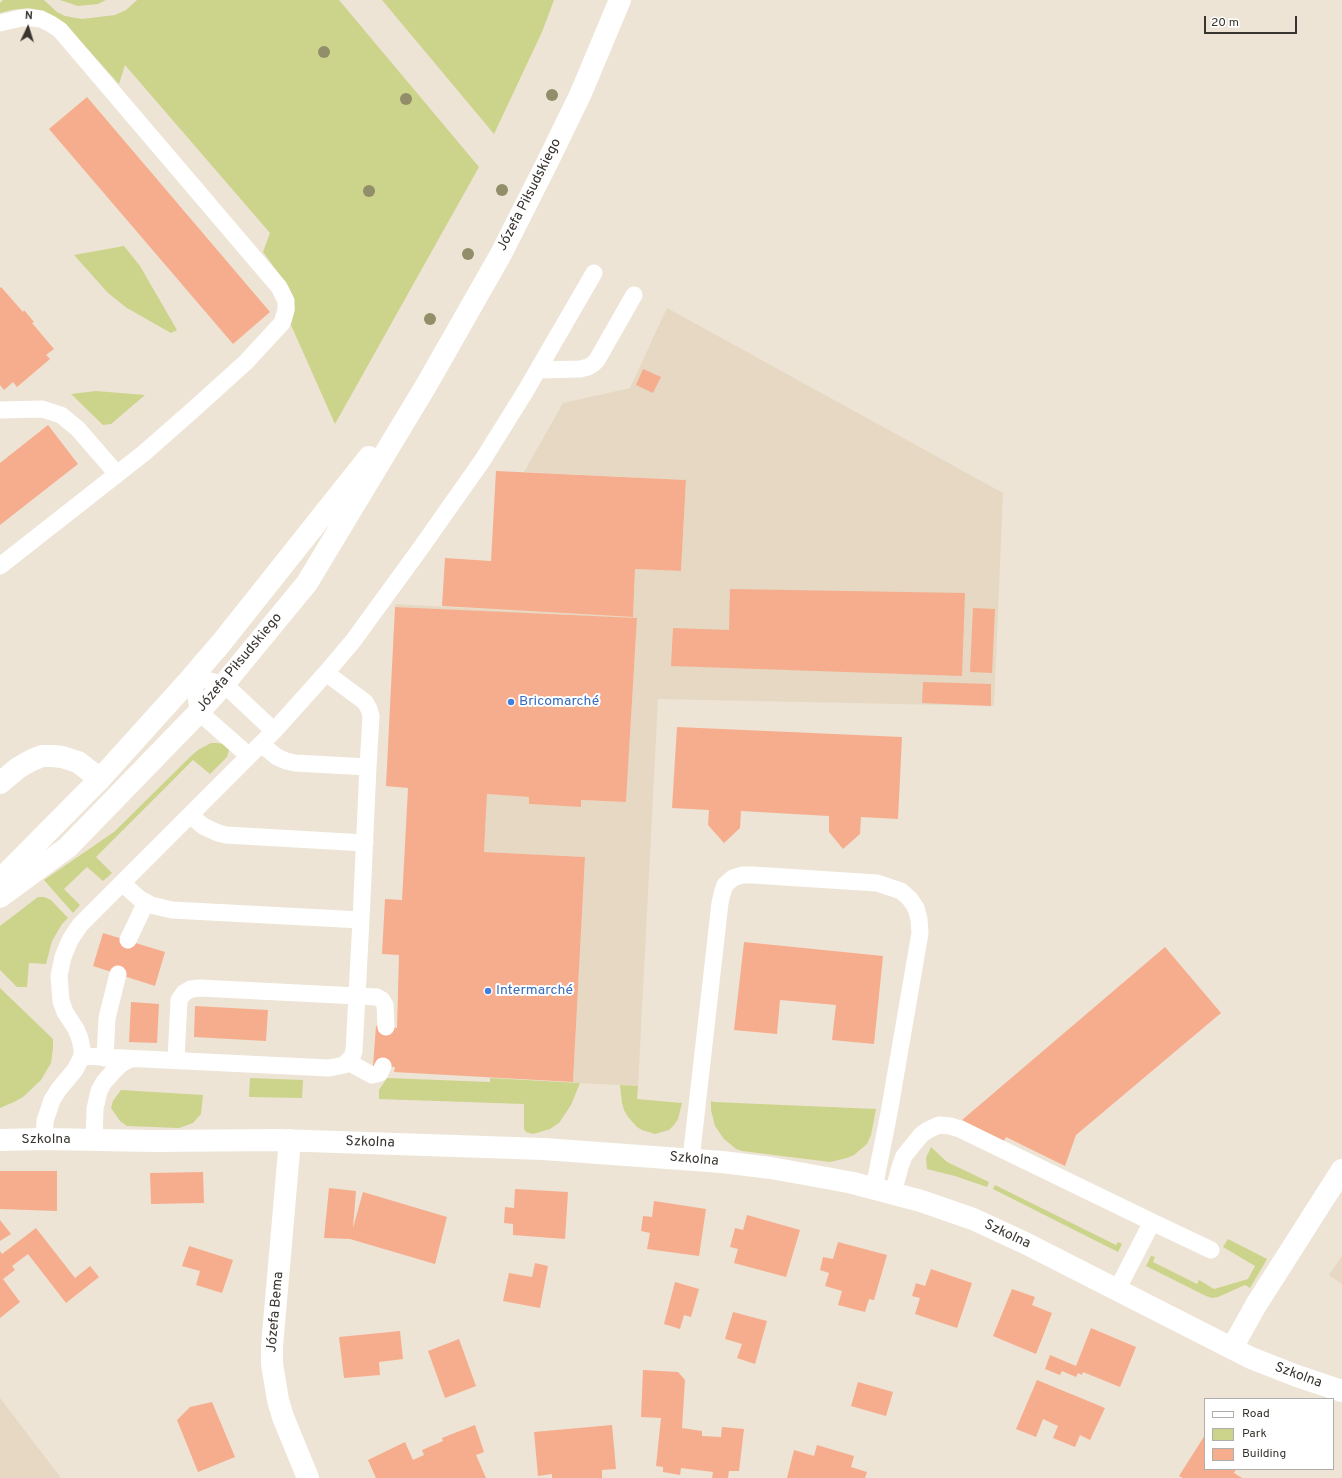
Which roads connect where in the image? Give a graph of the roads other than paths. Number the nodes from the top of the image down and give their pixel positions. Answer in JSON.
{"nodes":[{"id":1,"x":620,"y":0,"type":"edge"},
{"id":2,"x":0,"y":23,"type":"edge"},
{"id":3,"x":594,"y":273,"type":"dead end"},
{"id":4,"x":634,"y":295,"type":"dead end"},
{"id":5,"x":538,"y":370,"type":"junction"},
{"id":6,"x":427,"y":384,"type":"junction"},
{"id":7,"x":0,"y":411,"type":"edge"},
{"id":8,"x":117,"y":474,"type":"junction"},
{"id":9,"x":0,"y":566,"type":"edge"},
{"id":10,"x":326,"y":673,"type":"junction"},
{"id":11,"x":192,"y":677,"type":"junction"},
{"id":12,"x":224,"y":684,"type":"junction"},
{"id":13,"x":199,"y":712,"type":"junction"},
{"id":14,"x":274,"y":731,"type":"junction"},
{"id":15,"x":255,"y":750,"type":"junction"},
{"id":16,"x":368,"y":767,"type":"junction"},
{"id":17,"x":100,"y":779,"type":"junction"},
{"id":18,"x":0,"y":783,"type":"edge"},
{"id":19,"x":190,"y":815,"type":"junction"},
{"id":20,"x":365,"y":843,"type":"junction"},
{"id":21,"x":0,"y":880,"type":"edge"},
{"id":22,"x":122,"y":883,"type":"junction"},
{"id":23,"x":0,"y":897,"type":"edge"},
{"id":24,"x":146,"y":902,"type":"junction"},
{"id":25,"x":360,"y":920,"type":"junction"},
{"id":26,"x":128,"y":940,"type":"dead end"},
{"id":27,"x":118,"y":974,"type":"dead end"},
{"id":28,"x":356,"y":996,"type":"junction"},
{"id":29,"x":386,"y":1027,"type":"dead end"},
{"id":30,"x":82,"y":1056,"type":"junction"},
{"id":31,"x":105,"y":1058,"type":"junction"},
{"id":32,"x":130,"y":1059,"type":"junction"},
{"id":33,"x":176,"y":1060,"type":"junction"},
{"id":34,"x":348,"y":1062,"type":"junction"},
{"id":35,"x":383,"y":1066,"type":"dead end"},
{"id":36,"x":44,"y":1139,"type":"junction"},
{"id":37,"x":0,"y":1140,"type":"edge"},
{"id":38,"x":94,"y":1140,"type":"junction"},
{"id":39,"x":290,"y":1140,"type":"junction"},
{"id":40,"x":691,"y":1159,"type":"junction"},
{"id":41,"x":1340,"y":1177,"type":"edge"},
{"id":42,"x":884,"y":1191,"type":"junction"},
{"id":43,"x":1152,"y":1222,"type":"junction"},
{"id":44,"x":1211,"y":1250,"type":"dead end"},
{"id":45,"x":1117,"y":1290,"type":"junction"},
{"id":46,"x":1232,"y":1348,"type":"junction"},
{"id":47,"x":1342,"y":1391,"type":"edge"},
{"id":48,"x":308,"y":1478,"type":"edge"}],
"edges":[{"from":1,"to":6,"type":"street","name":"Józefa Piłsudskiego"},
{"from":2,"to":8,"type":"lane"},
{"from":3,"to":5,"type":"lane"},
{"from":4,"to":5,"type":"lane"},
{"from":5,"to":10,"type":"lane"},
{"from":6,"to":11,"type":"street","name":"Józefa Piłsudskiego"},
{"from":6,"to":12,"type":"street","name":"Józefa Piłsudskiego"},
{"from":7,"to":8,"type":"lane"},
{"from":8,"to":9,"type":"lane"},
{"from":10,"to":14,"type":"lane"},
{"from":10,"to":16,"type":"lane"},
{"from":11,"to":12,"type":"lane"},
{"from":11,"to":13,"type":"lane"},
{"from":11,"to":17,"type":"street","name":"Józefa Piłsudskiego"},
{"from":12,"to":13,"type":"street","name":"Józefa Piłsudskiego"},
{"from":12,"to":14,"type":"lane"},
{"from":13,"to":15,"type":"lane"},
{"from":13,"to":23,"type":"street","name":"Józefa Piłsudskiego"},
{"from":14,"to":15,"type":"lane"},
{"from":15,"to":16,"type":"lane"},
{"from":15,"to":19,"type":"lane"},
{"from":16,"to":20,"type":"lane"},
{"from":17,"to":18,"type":"street"},
{"from":17,"to":21,"type":"street","name":"Józefa Piłsudskiego"},
{"from":19,"to":20,"type":"lane"},
{"from":19,"to":22,"type":"lane"},
{"from":20,"to":25,"type":"lane"},
{"from":22,"to":24,"type":"lane"},
{"from":22,"to":30,"type":"lane"},
{"from":24,"to":25,"type":"lane"},
{"from":24,"to":26,"type":"lane"},
{"from":25,"to":28,"type":"lane"},
{"from":27,"to":31,"type":"lane"},
{"from":28,"to":29,"type":"lane"},
{"from":28,"to":33,"type":"lane"},
{"from":28,"to":34,"type":"lane"},
{"from":30,"to":31,"type":"lane"},
{"from":30,"to":36,"type":"lane"},
{"from":31,"to":32,"type":"lane"},
{"from":32,"to":33,"type":"lane"},
{"from":32,"to":38,"type":"lane"},
{"from":33,"to":34,"type":"lane"},
{"from":34,"to":35,"type":"lane"},
{"from":36,"to":37,"type":"street","name":"Szkolna"},
{"from":36,"to":38,"type":"street","name":"Szkolna"},
{"from":38,"to":39,"type":"street","name":"Szkolna"},
{"from":39,"to":40,"type":"street","name":"Szkolna"},
{"from":39,"to":48,"type":"street","name":"Józefa Bema"},
{"from":40,"to":42,"type":"street","name":"Szkolna"},
{"from":40,"to":42,"type":"lane"},
{"from":41,"to":46,"type":"street"},
{"from":42,"to":43,"type":"lane"},
{"from":42,"to":45,"type":"street","name":"Szkolna"},
{"from":43,"to":44,"type":"lane"},
{"from":43,"to":45,"type":"lane"},
{"from":45,"to":46,"type":"street","name":"Szkolna"},
{"from":46,"to":47,"type":"street","name":"Szkolna"}]}
